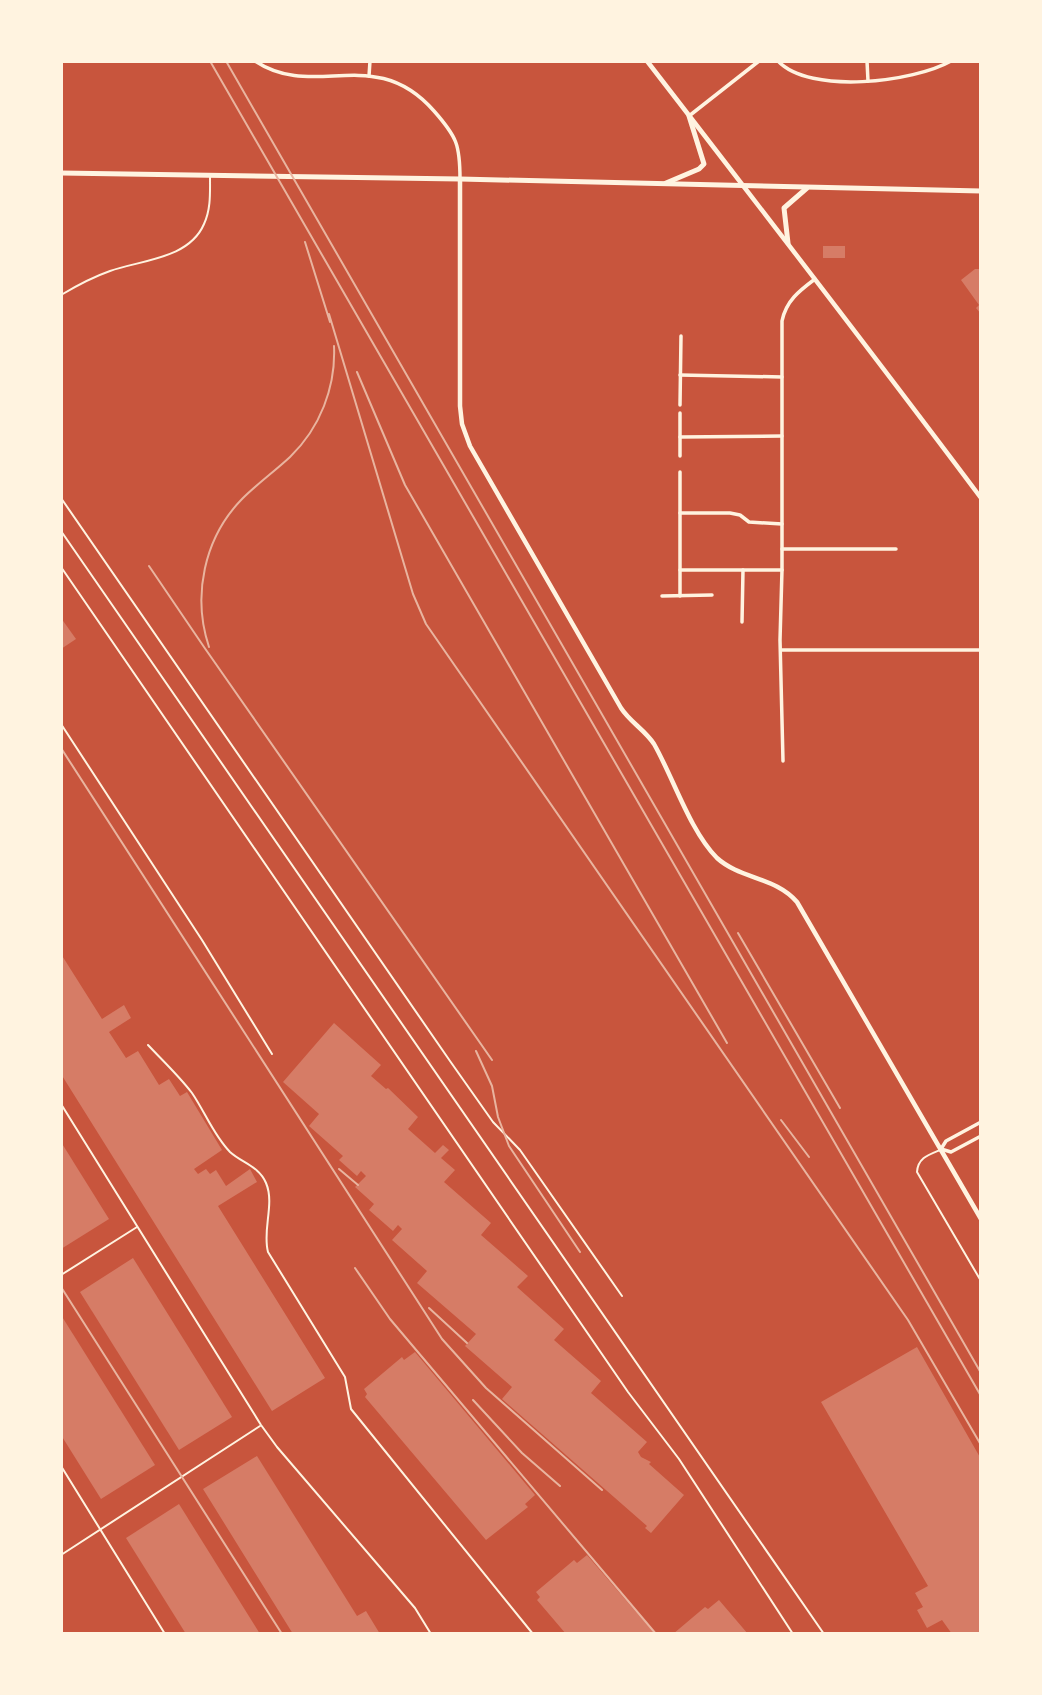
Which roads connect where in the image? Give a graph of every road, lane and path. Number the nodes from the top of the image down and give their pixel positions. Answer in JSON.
{"nodes":[{"id":1,"x":255,"y":61,"type":"edge"},
{"id":2,"x":369,"y":61,"type":"edge"},
{"id":3,"x":647,"y":61,"type":"edge"},
{"id":4,"x":759,"y":61,"type":"edge"},
{"id":5,"x":778,"y":61,"type":"edge"},
{"id":6,"x":867,"y":61,"type":"edge"},
{"id":7,"x":951,"y":61,"type":"edge"},
{"id":8,"x":369,"y":75,"type":"junction"},
{"id":9,"x":868,"y":81,"type":"junction"},
{"id":10,"x":689,"y":116,"type":"junction"},
{"id":11,"x":61,"y":173,"type":"edge"},
{"id":12,"x":210,"y":176,"type":"junction"},
{"id":13,"x":460,"y":179,"type":"junction"},
{"id":14,"x":662,"y":184,"type":"junction"},
{"id":15,"x":745,"y":187,"type":"junction"},
{"id":16,"x":807,"y":188,"type":"junction"},
{"id":17,"x":981,"y":191,"type":"edge"},
{"id":18,"x":788,"y":243,"type":"junction"},
{"id":19,"x":815,"y":279,"type":"junction"},
{"id":20,"x":61,"y":295,"type":"edge"},
{"id":21,"x":681,"y":336,"type":"dead end"},
{"id":22,"x":680,"y":375,"type":"junction"},
{"id":23,"x":782,"y":377,"type":"junction"},
{"id":24,"x":680,"y":405,"type":"dead end"},
{"id":25,"x":680,"y":413,"type":"dead end"},
{"id":26,"x":782,"y":436,"type":"junction"},
{"id":27,"x":680,"y":438,"type":"junction"},
{"id":28,"x":680,"y":456,"type":"dead end"},
{"id":29,"x":680,"y":472,"type":"dead end"},
{"id":30,"x":61,"y":498,"type":"edge"},
{"id":31,"x":981,"y":498,"type":"edge"},
{"id":32,"x":680,"y":513,"type":"junction"},
{"id":33,"x":782,"y":524,"type":"junction"},
{"id":34,"x":61,"y":531,"type":"edge"},
{"id":35,"x":782,"y":549,"type":"junction"},
{"id":36,"x":896,"y":550,"type":"dead end"},
{"id":37,"x":61,"y":566,"type":"edge"},
{"id":38,"x":680,"y":570,"type":"junction"},
{"id":39,"x":743,"y":570,"type":"junction"},
{"id":40,"x":782,"y":570,"type":"junction"},
{"id":41,"x":712,"y":595,"type":"dead end"},
{"id":42,"x":662,"y":596,"type":"dead end"},
{"id":43,"x":680,"y":596,"type":"junction"},
{"id":44,"x":742,"y":622,"type":"dead end"},
{"id":45,"x":782,"y":650,"type":"junction"},
{"id":46,"x":981,"y":650,"type":"edge"},
{"id":47,"x":61,"y":724,"type":"edge"},
{"id":48,"x":783,"y":761,"type":"dead end"},
{"id":49,"x":148,"y":1045,"type":"dead end"},
{"id":50,"x":272,"y":1054,"type":"dead end"},
{"id":51,"x":61,"y":1104,"type":"edge"},
{"id":52,"x":981,"y":1122,"type":"edge"},
{"id":53,"x":981,"y":1136,"type":"edge"},
{"id":54,"x":941,"y":1150,"type":"junction"},
{"id":55,"x":981,"y":1219,"type":"edge"},
{"id":56,"x":138,"y":1226,"type":"junction"},
{"id":57,"x":61,"y":1275,"type":"edge"},
{"id":58,"x":981,"y":1281,"type":"edge"},
{"id":59,"x":622,"y":1296,"type":"dead end"},
{"id":60,"x":261,"y":1425,"type":"junction"},
{"id":61,"x":61,"y":1466,"type":"edge"},
{"id":62,"x":102,"y":1531,"type":"junction"},
{"id":63,"x":61,"y":1555,"type":"edge"},
{"id":64,"x":165,"y":1634,"type":"edge"},
{"id":65,"x":432,"y":1634,"type":"edge"},
{"id":66,"x":533,"y":1634,"type":"edge"},
{"id":67,"x":793,"y":1634,"type":"edge"},
{"id":68,"x":824,"y":1634,"type":"edge"}],
"edges":[{"from":1,"to":8,"type":"street"},
{"from":2,"to":8,"type":"street"},
{"from":3,"to":10,"type":"street"},
{"from":4,"to":10,"type":"street"},
{"from":5,"to":9,"type":"street"},
{"from":6,"to":9,"type":"street"},
{"from":7,"to":9,"type":"street"},
{"from":8,"to":13,"type":"street"},
{"from":10,"to":14,"type":"main road"},
{"from":10,"to":15,"type":"street"},
{"from":11,"to":12,"type":"main road"},
{"from":12,"to":13,"type":"main road"},
{"from":12,"to":20,"type":"lane"},
{"from":13,"to":14,"type":"main road"},
{"from":13,"to":54,"type":"street"},
{"from":14,"to":15,"type":"main road"},
{"from":15,"to":16,"type":"main road"},
{"from":15,"to":18,"type":"street"},
{"from":16,"to":17,"type":"main road"},
{"from":16,"to":18,"type":"main road"},
{"from":18,"to":19,"type":"street"},
{"from":19,"to":23,"type":"street"},
{"from":19,"to":31,"type":"street"},
{"from":21,"to":22,"type":"street"},
{"from":22,"to":23,"type":"street"},
{"from":22,"to":24,"type":"street"},
{"from":23,"to":26,"type":"street"},
{"from":25,"to":27,"type":"street"},
{"from":26,"to":27,"type":"street"},
{"from":26,"to":33,"type":"street"},
{"from":27,"to":28,"type":"street"},
{"from":29,"to":32,"type":"street"},
{"from":30,"to":59,"type":"lane"},
{"from":32,"to":33,"type":"street"},
{"from":32,"to":38,"type":"street"},
{"from":33,"to":35,"type":"street"},
{"from":34,"to":68,"type":"path"},
{"from":35,"to":36,"type":"street"},
{"from":35,"to":40,"type":"street"},
{"from":37,"to":67,"type":"lane"},
{"from":38,"to":39,"type":"street"},
{"from":38,"to":43,"type":"street"},
{"from":39,"to":40,"type":"street"},
{"from":39,"to":44,"type":"street"},
{"from":40,"to":45,"type":"street"},
{"from":41,"to":43,"type":"street"},
{"from":42,"to":43,"type":"street"},
{"from":45,"to":46,"type":"street"},
{"from":45,"to":48,"type":"street"},
{"from":47,"to":50,"type":"path"},
{"from":49,"to":66,"type":"lane"},
{"from":51,"to":56,"type":"lane"},
{"from":52,"to":54,"type":"street"},
{"from":53,"to":54,"type":"street"},
{"from":54,"to":55,"type":"street"},
{"from":54,"to":58,"type":"lane"},
{"from":56,"to":57,"type":"lane"},
{"from":56,"to":60,"type":"lane"},
{"from":60,"to":62,"type":"lane"},
{"from":60,"to":65,"type":"lane"},
{"from":61,"to":62,"type":"lane"},
{"from":62,"to":63,"type":"lane"},
{"from":62,"to":64,"type":"lane"}]}
